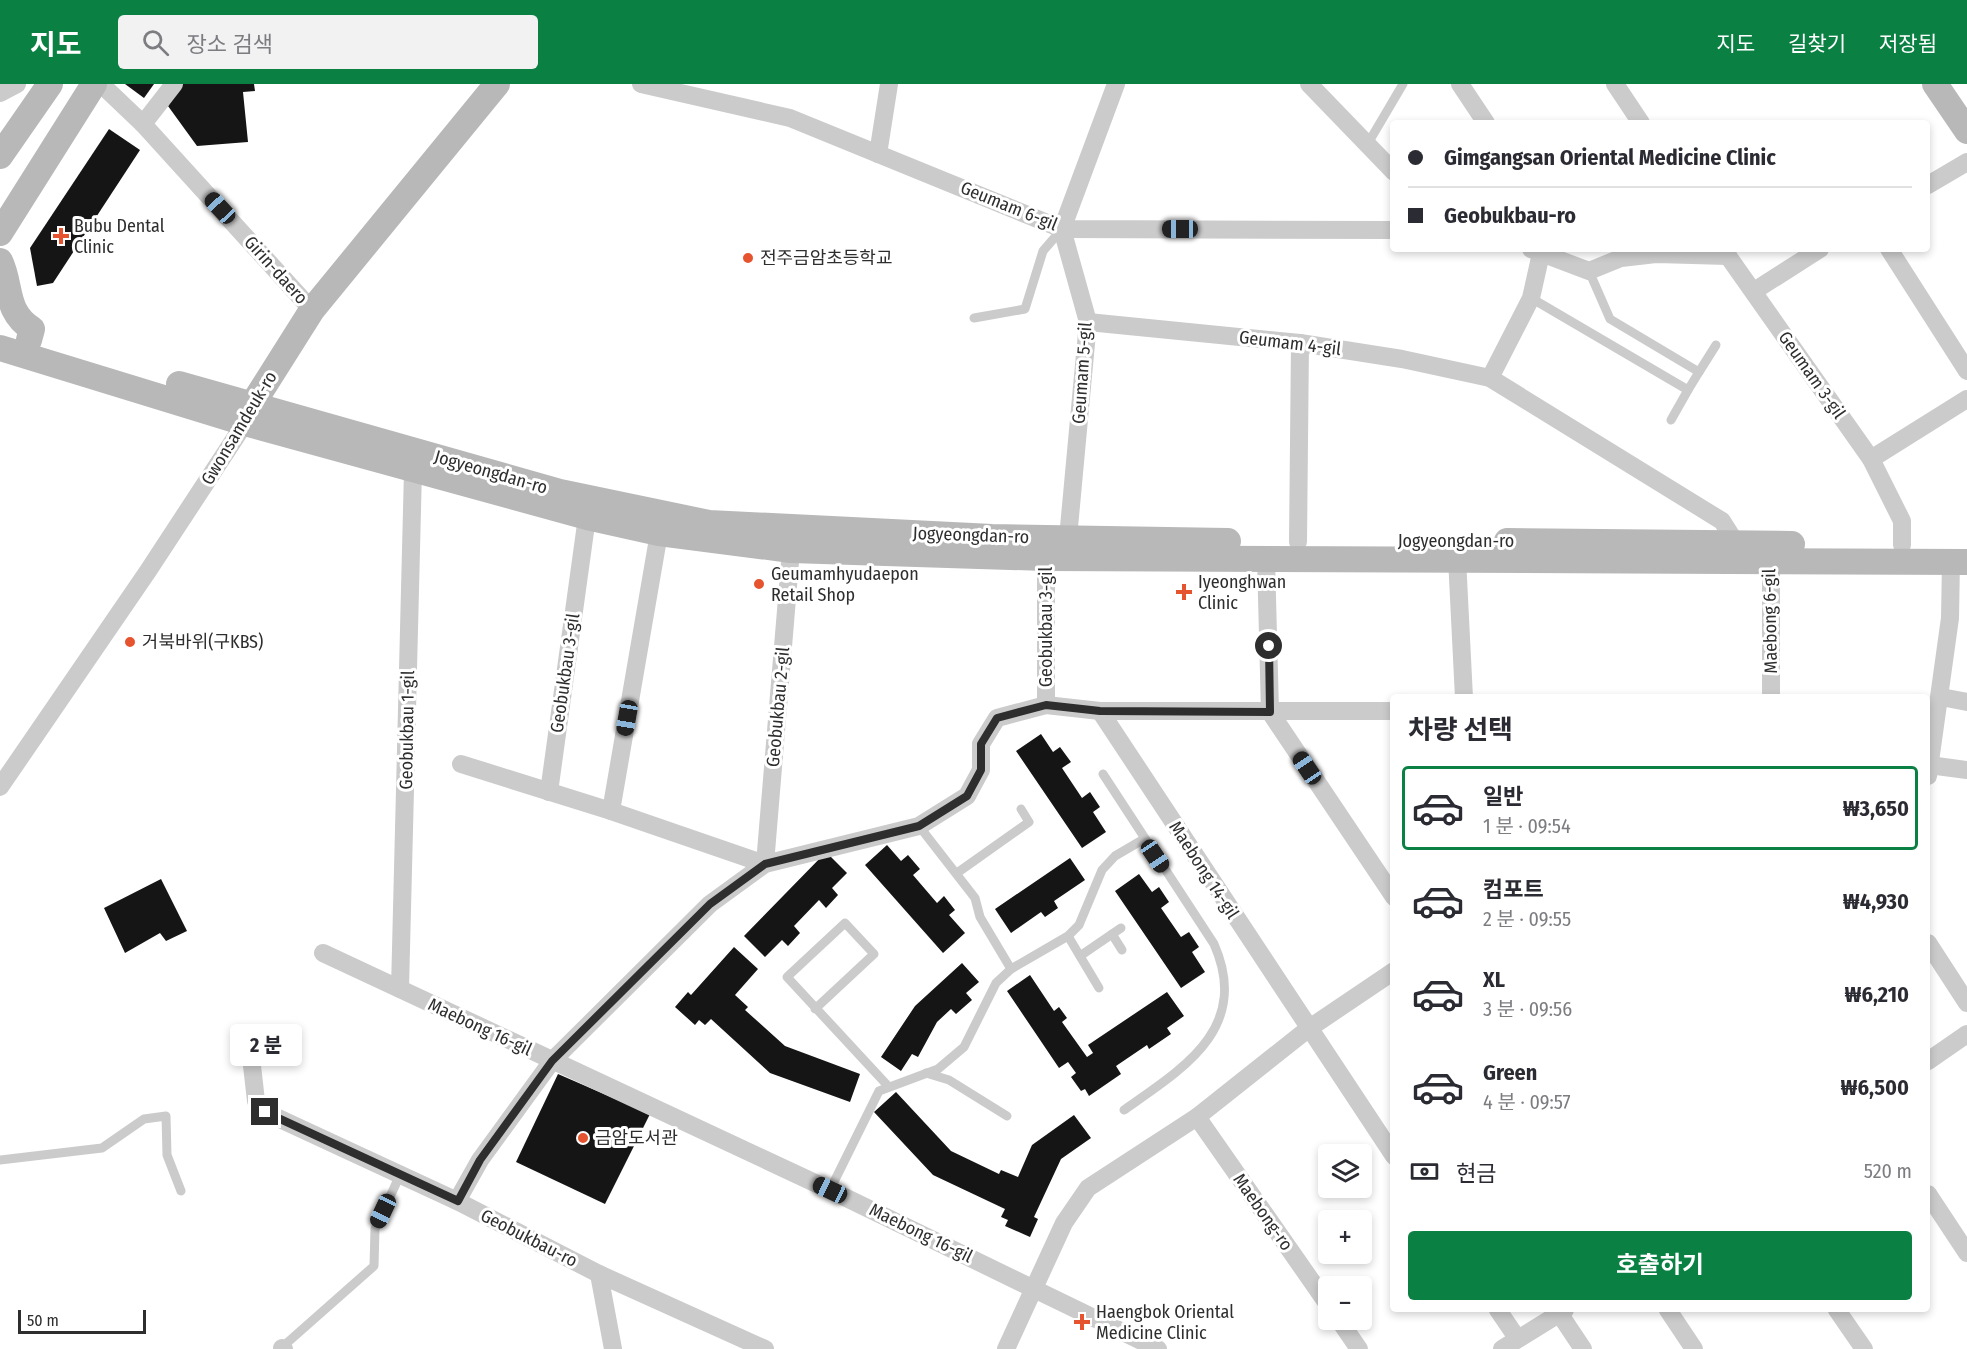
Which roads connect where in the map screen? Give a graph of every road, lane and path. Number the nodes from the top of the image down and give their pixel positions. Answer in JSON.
{"nodes":[{"id":1,"x":17,"y":84,"type":"edge"},
{"id":2,"x":50,"y":84,"type":"edge"},
{"id":3,"x":94,"y":84,"type":"edge"},
{"id":4,"x":101,"y":84,"type":"edge"},
{"id":5,"x":174,"y":84,"type":"edge"},
{"id":6,"x":497,"y":84,"type":"edge"},
{"id":7,"x":641,"y":84,"type":"edge"},
{"id":8,"x":889,"y":84,"type":"edge"},
{"id":9,"x":1116,"y":84,"type":"edge"},
{"id":10,"x":1309,"y":84,"type":"edge"},
{"id":11,"x":1402,"y":84,"type":"edge"},
{"id":12,"x":1460,"y":84,"type":"edge"},
{"id":13,"x":1615,"y":84,"type":"edge"},
{"id":14,"x":1935,"y":84,"type":"edge"},
{"id":15,"x":0,"y":93,"type":"edge"},
{"id":16,"x":1484,"y":120,"type":"edge"},
{"id":17,"x":1633,"y":120,"type":"edge"},
{"id":18,"x":143,"y":124,"type":"junction"},
{"id":19,"x":1967,"y":131,"type":"edge"},
{"id":20,"x":1367,"y":145,"type":"junction"},
{"id":21,"x":878,"y":154,"type":"junction"},
{"id":22,"x":0,"y":156,"type":"edge"},
{"id":23,"x":1967,"y":162,"type":"edge"},
{"id":24,"x":1390,"y":168,"type":"edge"},
{"id":25,"x":1930,"y":184,"type":"edge"},
{"id":26,"x":1062,"y":229,"type":"junction"},
{"id":27,"x":1390,"y":230,"type":"edge"},
{"id":28,"x":0,"y":233,"type":"edge"},
{"id":29,"x":1538,"y":252,"type":"edge"},
{"id":30,"x":1543,"y":252,"type":"edge"},
{"id":31,"x":1725,"y":252,"type":"edge"},
{"id":32,"x":1815,"y":252,"type":"edge"},
{"id":33,"x":1891,"y":252,"type":"edge"},
{"id":34,"x":0,"y":261,"type":"edge"},
{"id":35,"x":1590,"y":271,"type":"junction"},
{"id":36,"x":1754,"y":291,"type":"junction"},
{"id":37,"x":1531,"y":298,"type":"junction"},
{"id":38,"x":312,"y":310,"type":"junction"},
{"id":39,"x":974,"y":318,"type":"dead end"},
{"id":40,"x":1088,"y":322,"type":"junction"},
{"id":41,"x":29,"y":340,"type":"junction"},
{"id":42,"x":1300,"y":343,"type":"junction"},
{"id":43,"x":1716,"y":345,"type":"dead end"},
{"id":44,"x":1,"y":346,"type":"edge"},
{"id":45,"x":1967,"y":370,"type":"edge"},
{"id":46,"x":1699,"y":372,"type":"junction"},
{"id":47,"x":1490,"y":378,"type":"junction"},
{"id":48,"x":1688,"y":390,"type":"junction"},
{"id":49,"x":1967,"y":399,"type":"edge"},
{"id":50,"x":248,"y":414,"type":"junction"},
{"id":51,"x":1671,"y":420,"type":"dead end"},
{"id":52,"x":1871,"y":459,"type":"junction"},
{"id":53,"x":413,"y":470,"type":"junction"},
{"id":54,"x":587,"y":517,"type":"junction"},
{"id":55,"x":659,"y":533,"type":"junction"},
{"id":56,"x":1068,"y":538,"type":"junction"},
{"id":57,"x":1298,"y":542,"type":"junction"},
{"id":58,"x":1736,"y":543,"type":"junction"},
{"id":59,"x":1902,"y":545,"type":"junction"},
{"id":60,"x":791,"y":550,"type":"junction"},
{"id":61,"x":1771,"y":553,"type":"junction"},
{"id":62,"x":1962,"y":556,"type":"edge"},
{"id":63,"x":1046,"y":558,"type":"junction"},
{"id":64,"x":1457,"y":558,"type":"junction"},
{"id":65,"x":1266,"y":559,"type":"junction"},
{"id":66,"x":1959,"y":620,"type":"edge"},
{"id":67,"x":1464,"y":694,"type":"edge"},
{"id":68,"x":1771,"y":694,"type":"edge"},
{"id":69,"x":1941,"y":697,"type":"junction"},
{"id":70,"x":1967,"y":702,"type":"edge"},
{"id":71,"x":1046,"y":705,"type":"junction"},
{"id":72,"x":1100,"y":711,"type":"junction"},
{"id":73,"x":1390,"y":711,"type":"edge"},
{"id":74,"x":1270,"y":712,"type":"junction"},
{"id":75,"x":1930,"y":759,"type":"edge"},
{"id":76,"x":461,"y":764,"type":"dead end"},
{"id":77,"x":1930,"y":770,"type":"edge"},
{"id":78,"x":1967,"y":770,"type":"edge"},
{"id":79,"x":1103,"y":774,"type":"dead end"},
{"id":80,"x":0,"y":786,"type":"edge"},
{"id":81,"x":549,"y":792,"type":"junction"},
{"id":82,"x":1021,"y":809,"type":"dead end"},
{"id":83,"x":612,"y":811,"type":"junction"},
{"id":84,"x":919,"y":826,"type":"junction"},
{"id":85,"x":1144,"y":839,"type":"junction"},
{"id":86,"x":765,"y":864,"type":"junction"},
{"id":87,"x":957,"y":873,"type":"junction"},
{"id":88,"x":1390,"y":891,"type":"edge"},
{"id":89,"x":1121,"y":928,"type":"dead end"},
{"id":90,"x":1112,"y":934,"type":"junction"},
{"id":91,"x":1068,"y":936,"type":"junction"},
{"id":92,"x":1930,"y":946,"type":"edge"},
{"id":93,"x":1122,"y":950,"type":"dead end"},
{"id":94,"x":323,"y":952,"type":"dead end"},
{"id":95,"x":1080,"y":956,"type":"junction"},
{"id":96,"x":1011,"y":969,"type":"junction"},
{"id":97,"x":1390,"y":974,"type":"edge"},
{"id":98,"x":1099,"y":988,"type":"dead end"},
{"id":99,"x":400,"y":989,"type":"junction"},
{"id":100,"x":1967,"y":1003,"type":"edge"},
{"id":101,"x":815,"y":1009,"type":"junction"},
{"id":102,"x":1308,"y":1029,"type":"junction"},
{"id":103,"x":1967,"y":1034,"type":"edge"},
{"id":104,"x":249,"y":1039,"type":"dead end"},
{"id":105,"x":1930,"y":1060,"type":"edge"},
{"id":106,"x":552,"y":1061,"type":"junction"},
{"id":107,"x":926,"y":1073,"type":"junction"},
{"id":108,"x":888,"y":1086,"type":"junction"},
{"id":109,"x":1124,"y":1110,"type":"dead end"},
{"id":110,"x":1007,"y":1116,"type":"dead end"},
{"id":111,"x":1197,"y":1117,"type":"junction"},
{"id":112,"x":1390,"y":1150,"type":"edge"},
{"id":113,"x":0,"y":1160,"type":"edge"},
{"id":114,"x":400,"y":1175,"type":"junction"},
{"id":115,"x":830,"y":1190,"type":"junction"},
{"id":116,"x":181,"y":1191,"type":"dead end"},
{"id":117,"x":1930,"y":1197,"type":"edge"},
{"id":118,"x":458,"y":1201,"type":"junction"},
{"id":119,"x":1967,"y":1253,"type":"edge"},
{"id":120,"x":599,"y":1274,"type":"junction"},
{"id":121,"x":1033,"y":1287,"type":"junction"},
{"id":122,"x":1318,"y":1290,"type":"edge"},
{"id":123,"x":1499,"y":1312,"type":"edge"},
{"id":124,"x":1560,"y":1312,"type":"edge"},
{"id":125,"x":1563,"y":1312,"type":"edge"},
{"id":126,"x":1669,"y":1312,"type":"edge"},
{"id":127,"x":1838,"y":1312,"type":"edge"},
{"id":128,"x":1346,"y":1330,"type":"edge"},
{"id":129,"x":1517,"y":1338,"type":"junction"},
{"id":130,"x":281,"y":1349,"type":"edge"},
{"id":131,"x":614,"y":1349,"type":"edge"},
{"id":132,"x":765,"y":1349,"type":"edge"},
{"id":133,"x":1006,"y":1349,"type":"edge"},
{"id":134,"x":1158,"y":1349,"type":"edge"},
{"id":135,"x":1359,"y":1349,"type":"edge"},
{"id":136,"x":1502,"y":1349,"type":"edge"},
{"id":137,"x":1583,"y":1349,"type":"edge"},
{"id":138,"x":1694,"y":1349,"type":"edge"},
{"id":139,"x":1864,"y":1349,"type":"edge"}],
"edges":[{"from":1,"to":15,"type":"street"},
{"from":2,"to":22,"type":"street"},
{"from":3,"to":28,"type":"street"},
{"from":4,"to":18,"type":"street","name":"Girin-daero"},
{"from":5,"to":18,"type":"street"},
{"from":6,"to":38,"type":"street","name":"Gwonsamdeuk-ro"},
{"from":7,"to":21,"type":"street","name":"Geumam 6-gil"},
{"from":8,"to":21,"type":"street"},
{"from":9,"to":26,"type":"street"},
{"from":10,"to":20,"type":"street"},
{"from":11,"to":20,"type":"lane"},
{"from":12,"to":16,"type":"street"},
{"from":13,"to":17,"type":"street"},
{"from":14,"to":19,"type":"street"},
{"from":18,"to":38,"type":"street","name":"Girin-daero"},
{"from":20,"to":24,"type":"street"},
{"from":21,"to":26,"type":"street","name":"Geumam 6-gil"},
{"from":23,"to":25,"type":"street"},
{"from":26,"to":27,"type":"street","name":"Geumam 6-gil"},
{"from":26,"to":39,"type":"lane"},
{"from":26,"to":40,"type":"street","name":"Geumam 5-gil"},
{"from":29,"to":37,"type":"street"},
{"from":30,"to":35,"type":"street"},
{"from":31,"to":35,"type":"street","name":"Geumam 3-gil"},
{"from":31,"to":36,"type":"street","name":"Geumam 3-gil"},
{"from":32,"to":36,"type":"street"},
{"from":33,"to":45,"type":"street"},
{"from":34,"to":41,"type":"street"},
{"from":35,"to":46,"type":"lane"},
{"from":36,"to":52,"type":"street","name":"Geumam 3-gil"},
{"from":37,"to":47,"type":"street"},
{"from":37,"to":48,"type":"lane"},
{"from":38,"to":50,"type":"street","name":"Gwonsamdeuk-ro"},
{"from":40,"to":42,"type":"street","name":"Geumam 4-gil"},
{"from":40,"to":56,"type":"street","name":"Geumam 5-gil"},
{"from":41,"to":44,"type":"street","name":"Jogyeongdan-ro"},
{"from":41,"to":50,"type":"street","name":"Jogyeongdan-ro"},
{"from":42,"to":47,"type":"street","name":"Geumam 4-gil"},
{"from":42,"to":57,"type":"street"},
{"from":43,"to":46,"type":"lane"},
{"from":44,"to":50,"type":"street","name":"Jogyeongdan-ro"},
{"from":46,"to":48,"type":"lane"},
{"from":47,"to":58,"type":"street","name":"Geumam 4-gil"},
{"from":48,"to":51,"type":"lane"},
{"from":49,"to":52,"type":"street"},
{"from":50,"to":53,"type":"street","name":"Jogyeongdan-ro"},
{"from":50,"to":56,"type":"street","name":"Jogyeongdan-ro"},
{"from":50,"to":80,"type":"street","name":"Gwonsamdeuk-ro"},
{"from":52,"to":59,"type":"street","name":"Geumam 3-gil"},
{"from":53,"to":54,"type":"street","name":"Jogyeongdan-ro"},
{"from":53,"to":99,"type":"street","name":"Geobukbau 1-gil"},
{"from":54,"to":55,"type":"street","name":"Jogyeongdan-ro"},
{"from":54,"to":81,"type":"street","name":"Geobukbau 3-gil"},
{"from":55,"to":60,"type":"street","name":"Jogyeongdan-ro"},
{"from":55,"to":83,"type":"street"},
{"from":56,"to":57,"type":"street","name":"Jogyeongdan-ro"},
{"from":56,"to":63,"type":"street"},
{"from":57,"to":58,"type":"street","name":"Jogyeongdan-ro"},
{"from":58,"to":61,"type":"street","name":"Jogyeongdan-ro"},
{"from":59,"to":61,"type":"street","name":"Jogyeongdan-ro"},
{"from":59,"to":62,"type":"street","name":"Jogyeongdan-ro"},
{"from":60,"to":63,"type":"street","name":"Jogyeongdan-ro"},
{"from":60,"to":86,"type":"street","name":"Geobukbau 2-gil"},
{"from":61,"to":62,"type":"street","name":"Jogyeongdan-ro"},
{"from":61,"to":64,"type":"street","name":"Jogyeongdan-ro"},
{"from":61,"to":68,"type":"street","name":"Maebong 6-gil"},
{"from":62,"to":66,"type":"street"},
{"from":63,"to":65,"type":"street","name":"Jogyeongdan-ro"},
{"from":63,"to":71,"type":"street","name":"Geobukbau 3-gil"},
{"from":64,"to":65,"type":"street","name":"Jogyeongdan-ro"},
{"from":64,"to":67,"type":"street","name":"Jogyeongdan-ro"},
{"from":65,"to":74,"type":"street"},
{"from":66,"to":69,"type":"street"},
{"from":69,"to":70,"type":"street"},
{"from":69,"to":75,"type":"street"},
{"from":71,"to":72,"type":"street"},
{"from":71,"to":84,"type":"street","name":"Geobukbau 3-gil"},
{"from":72,"to":74,"type":"street"},
{"from":72,"to":102,"type":"street","name":"Maebong 14-gil"},
{"from":73,"to":74,"type":"street"},
{"from":74,"to":88,"type":"street"},
{"from":76,"to":81,"type":"street"},
{"from":77,"to":78,"type":"street"},
{"from":79,"to":85,"type":"lane"},
{"from":81,"to":83,"type":"street"},
{"from":82,"to":87,"type":"lane"},
{"from":83,"to":86,"type":"street"},
{"from":84,"to":86,"type":"street","name":"Geobukbau 3-gil"},
{"from":84,"to":87,"type":"lane"},
{"from":85,"to":91,"type":"lane"},
{"from":85,"to":109,"type":"lane"},
{"from":86,"to":106,"type":"street","name":"Geobukbau 3-gil"},
{"from":87,"to":96,"type":"lane"},
{"from":89,"to":90,"type":"lane"},
{"from":90,"to":93,"type":"lane"},
{"from":90,"to":95,"type":"lane"},
{"from":91,"to":95,"type":"lane"},
{"from":91,"to":96,"type":"lane"},
{"from":92,"to":100,"type":"street"},
{"from":94,"to":99,"type":"street","name":"Maebong 16-gil"},
{"from":95,"to":98,"type":"lane"},
{"from":96,"to":107,"type":"lane"},
{"from":97,"to":102,"type":"street"},
{"from":99,"to":106,"type":"street","name":"Maebong 16-gil"},
{"from":101,"to":101,"type":"lane"},
{"from":101,"to":108,"type":"lane"},
{"from":102,"to":111,"type":"street"},
{"from":102,"to":112,"type":"street","name":"Maebong 14-gil"},
{"from":103,"to":105,"type":"street"},
{"from":104,"to":114,"type":"street","name":"Geobukbau-ro"},
{"from":106,"to":115,"type":"street","name":"Maebong 16-gil"},
{"from":106,"to":118,"type":"street","name":"Geobukbau 3-gil"},
{"from":107,"to":108,"type":"lane"},
{"from":107,"to":110,"type":"lane"},
{"from":108,"to":115,"type":"lane"},
{"from":111,"to":121,"type":"street"},
{"from":111,"to":122,"type":"street","name":"Maebong-ro"},
{"from":113,"to":116,"type":"lane"},
{"from":114,"to":118,"type":"street","name":"Geobukbau-ro"},
{"from":114,"to":130,"type":"lane"},
{"from":115,"to":121,"type":"street","name":"Maebong 16-gil"},
{"from":117,"to":119,"type":"street"},
{"from":118,"to":120,"type":"street","name":"Geobukbau-ro"},
{"from":120,"to":131,"type":"street"},
{"from":120,"to":132,"type":"street","name":"Geobukbau-ro"},
{"from":121,"to":133,"type":"street"},
{"from":121,"to":134,"type":"street","name":"Maebong 16-gil"},
{"from":123,"to":129,"type":"street"},
{"from":124,"to":129,"type":"street"},
{"from":125,"to":137,"type":"street"},
{"from":126,"to":138,"type":"street"},
{"from":127,"to":139,"type":"street"},
{"from":128,"to":135,"type":"street"},
{"from":129,"to":136,"type":"street"}]}
